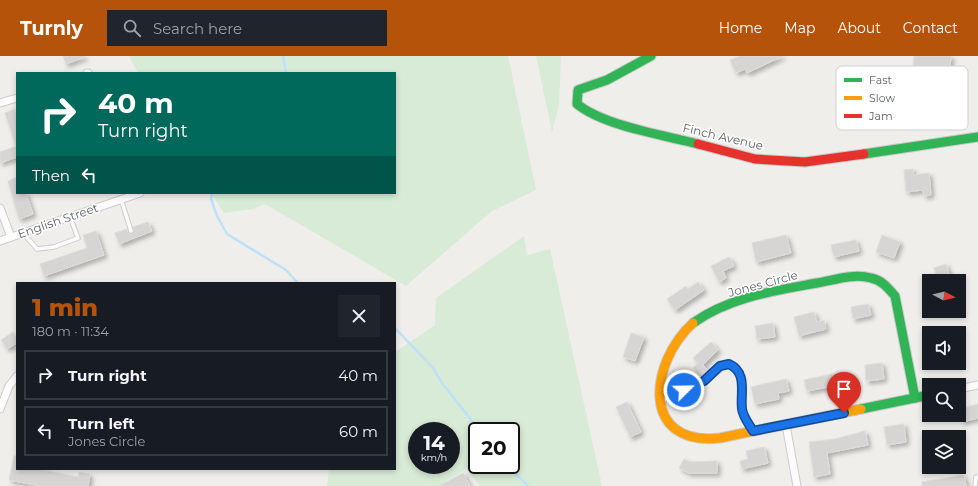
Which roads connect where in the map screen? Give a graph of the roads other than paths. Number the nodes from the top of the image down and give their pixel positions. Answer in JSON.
{"nodes":[{"id":1,"x":651,"y":56,"type":"edge"},
{"id":2,"x":16,"y":98,"type":"edge"},
{"id":3,"x":0,"y":103,"type":"edge"},
{"id":4,"x":978,"y":137,"type":"edge"},
{"id":5,"x":137,"y":194,"type":"edge"},
{"id":6,"x":121,"y":199,"type":"junction"},
{"id":7,"x":0,"y":208,"type":"edge"},
{"id":8,"x":70,"y":217,"type":"junction"},
{"id":9,"x":132,"y":232,"type":"dead end"},
{"id":10,"x":23,"y":233,"type":"junction"},
{"id":11,"x":11,"y":237,"type":"junction"},
{"id":12,"x":0,"y":241,"type":"edge"},
{"id":13,"x":16,"y":377,"type":"edge"},
{"id":14,"x":978,"y":385,"type":"edge"},
{"id":15,"x":966,"y":388,"type":"edge"},
{"id":16,"x":922,"y":396,"type":"edge"},
{"id":17,"x":915,"y":398,"type":"junction"},
{"id":18,"x":660,"y":403,"type":"junction"},
{"id":19,"x":0,"y":409,"type":"edge"},
{"id":20,"x":786,"y":425,"type":"junction"},
{"id":21,"x":753,"y":431,"type":"junction"},
{"id":22,"x":978,"y":477,"type":"edge"},
{"id":23,"x":797,"y":486,"type":"edge"},
{"id":24,"x":975,"y":486,"type":"edge"}],
"edges":[{"from":1,"to":4,"type":"street","name":"Finch Avenue"},
{"from":2,"to":3,"type":"street"},
{"from":5,"to":6,"type":"street","name":"English Street"},
{"from":6,"to":8,"type":"street","name":"English Street"},
{"from":6,"to":9,"type":"lane"},
{"from":7,"to":11,"type":"street"},
{"from":8,"to":10,"type":"street","name":"English Street"},
{"from":8,"to":10,"type":"lane"},
{"from":10,"to":11,"type":"street","name":"English Street"},
{"from":11,"to":12,"type":"street","name":"English Street"},
{"from":13,"to":19,"type":"street"},
{"from":14,"to":15,"type":"street"},
{"from":16,"to":17,"type":"street","name":"Jones Circle"},
{"from":17,"to":18,"type":"street","name":"Jones Circle"},
{"from":17,"to":20,"type":"street","name":"Jones Circle"},
{"from":18,"to":21,"type":"street","name":"Jones Circle"},
{"from":18,"to":21,"type":"lane"},
{"from":20,"to":21,"type":"street","name":"Jones Circle"},
{"from":20,"to":23,"type":"street"},
{"from":22,"to":24,"type":"lane"}]}
